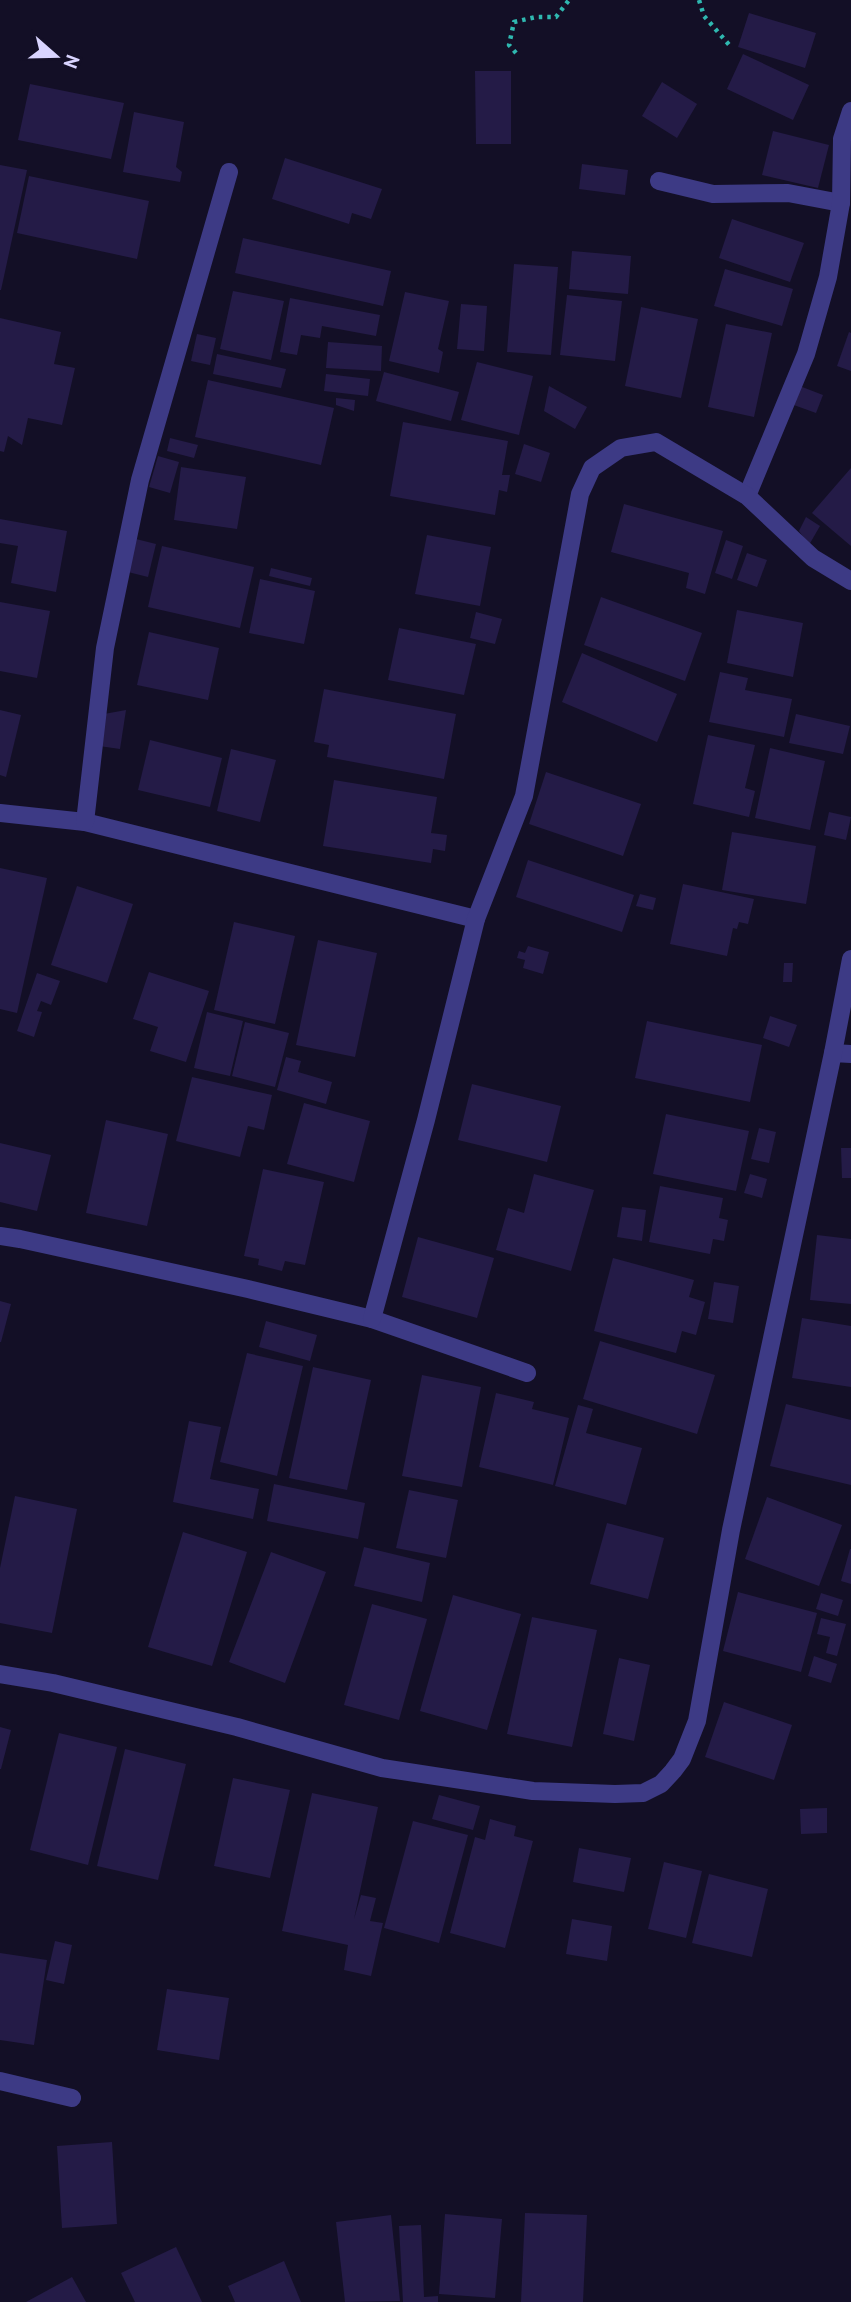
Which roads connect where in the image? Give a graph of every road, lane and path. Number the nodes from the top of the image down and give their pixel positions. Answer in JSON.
{"nodes":[{"id":1,"x":569,"y":0,"type":"edge"},
{"id":2,"x":699,"y":0,"type":"edge"},
{"id":3,"x":731,"y":47,"type":"dead end"},
{"id":4,"x":516,"y":53,"type":"dead end"},
{"id":5,"x":851,"y":111,"type":"edge"},
{"id":6,"x":229,"y":172,"type":"dead end"},
{"id":7,"x":659,"y":181,"type":"dead end"},
{"id":8,"x":841,"y":203,"type":"junction"},
{"id":9,"x":747,"y":496,"type":"junction"},
{"id":10,"x":851,"y":581,"type":"edge"},
{"id":11,"x":0,"y":813,"type":"edge"},
{"id":12,"x":85,"y":822,"type":"junction"},
{"id":13,"x":476,"y":919,"type":"junction"},
{"id":14,"x":851,"y":958,"type":"edge"},
{"id":15,"x":842,"y":1054,"type":"edge"},
{"id":16,"x":0,"y":1236,"type":"edge"},
{"id":17,"x":372,"y":1319,"type":"junction"},
{"id":18,"x":527,"y":1373,"type":"dead end"},
{"id":19,"x":0,"y":1674,"type":"edge"},
{"id":20,"x":0,"y":2081,"type":"edge"},
{"id":21,"x":72,"y":2098,"type":"dead end"}],
"edges":[{"from":1,"to":4,"type":"path"},
{"from":2,"to":3,"type":"path"},
{"from":5,"to":8,"type":"street"},
{"from":6,"to":12,"type":"street"},
{"from":7,"to":8,"type":"street"},
{"from":8,"to":9,"type":"street"},
{"from":9,"to":10,"type":"street"},
{"from":9,"to":13,"type":"street"},
{"from":11,"to":12,"type":"street"},
{"from":12,"to":13,"type":"street"},
{"from":13,"to":17,"type":"street"},
{"from":14,"to":15,"type":"street"},
{"from":15,"to":19,"type":"street"},
{"from":16,"to":17,"type":"street"},
{"from":17,"to":18,"type":"street"},
{"from":20,"to":21,"type":"street"}]}
